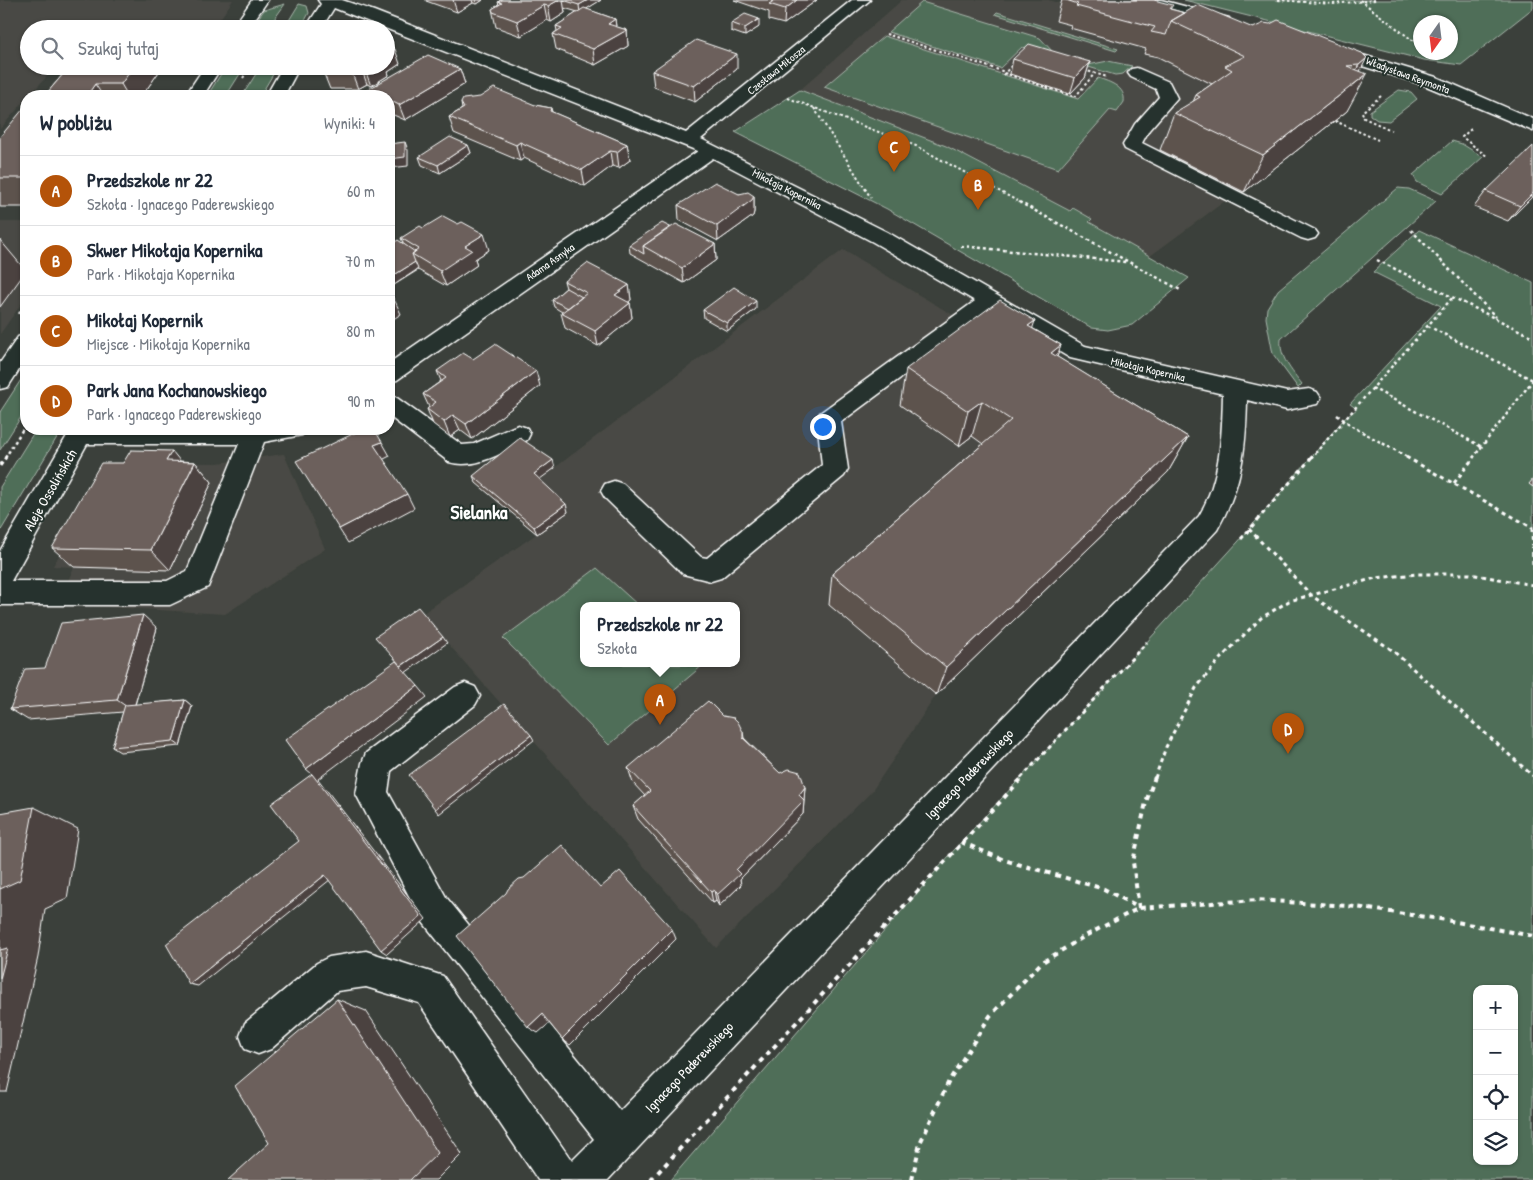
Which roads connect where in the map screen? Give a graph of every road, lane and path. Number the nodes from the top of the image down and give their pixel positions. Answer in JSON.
{"nodes":[{"id":1,"x":260,"y":0,"type":"edge"},
{"id":2,"x":326,"y":0,"type":"edge"},
{"id":3,"x":331,"y":0,"type":"edge"},
{"id":4,"x":862,"y":0,"type":"edge"},
{"id":5,"x":1142,"y":0,"type":"edge"},
{"id":6,"x":1278,"y":0,"type":"edge"},
{"id":7,"x":1360,"y":0,"type":"edge"},
{"id":8,"x":1376,"y":0,"type":"edge"},
{"id":9,"x":1363,"y":2,"type":"junction"},
{"id":10,"x":246,"y":20,"type":"edge"},
{"id":11,"x":319,"y":20,"type":"edge"},
{"id":12,"x":382,"y":20,"type":"edge"},
{"id":13,"x":395,"y":25,"type":"edge"},
{"id":14,"x":1238,"y":25,"type":"edge"},
{"id":15,"x":886,"y":34,"type":"dead end"},
{"id":16,"x":1413,"y":41,"type":"edge"},
{"id":17,"x":1314,"y":46,"type":"edge"},
{"id":18,"x":1016,"y":62,"type":"edge"},
{"id":19,"x":1078,"y":68,"type":"edge"},
{"id":20,"x":1004,"y":73,"type":"junction"},
{"id":21,"x":1095,"y":73,"type":"junction"},
{"id":22,"x":1137,"y":73,"type":"dead end"},
{"id":23,"x":208,"y":75,"type":"edge"},
{"id":24,"x":287,"y":75,"type":"edge"},
{"id":25,"x":1101,"y":75,"type":"dead end"},
{"id":26,"x":198,"y":90,"type":"edge"},
{"id":27,"x":278,"y":90,"type":"edge"},
{"id":28,"x":1383,"y":94,"type":"dead end"},
{"id":29,"x":786,"y":97,"type":"dead end"},
{"id":30,"x":814,"y":108,"type":"junction"},
{"id":31,"x":1335,"y":121,"type":"edge"},
{"id":32,"x":1533,"y":126,"type":"edge"},
{"id":33,"x":1391,"y":130,"type":"dead end"},
{"id":34,"x":1471,"y":130,"type":"dead end"},
{"id":35,"x":689,"y":140,"type":"junction"},
{"id":36,"x":1378,"y":140,"type":"dead end"},
{"id":37,"x":712,"y":150,"type":"junction"},
{"id":38,"x":1488,"y":157,"type":"dead end"},
{"id":39,"x":874,"y":203,"type":"dead end"},
{"id":40,"x":1411,"y":230,"type":"dead end"},
{"id":41,"x":1308,"y":234,"type":"dead end"},
{"id":42,"x":957,"y":246,"type":"dead end"},
{"id":43,"x":1378,"y":260,"type":"dead end"},
{"id":44,"x":1129,"y":263,"type":"junction"},
{"id":45,"x":1182,"y":291,"type":"dead end"},
{"id":46,"x":1453,"y":297,"type":"junction"},
{"id":47,"x":990,"y":301,"type":"junction"},
{"id":48,"x":1499,"y":321,"type":"junction"},
{"id":49,"x":1428,"y":326,"type":"junction"},
{"id":50,"x":1533,"y":337,"type":"edge"},
{"id":51,"x":20,"y":351,"type":"edge"},
{"id":52,"x":395,"y":370,"type":"edge"},
{"id":53,"x":1533,"y":380,"type":"edge"},
{"id":54,"x":0,"y":381,"type":"edge"},
{"id":55,"x":1372,"y":388,"type":"junction"},
{"id":56,"x":1235,"y":389,"type":"junction"},
{"id":57,"x":1308,"y":398,"type":"joint"},
{"id":58,"x":395,"y":408,"type":"edge"},
{"id":59,"x":1344,"y":419,"type":"junction"},
{"id":60,"x":20,"y":434,"type":"edge"},
{"id":61,"x":518,"y":434,"type":"dead end"},
{"id":62,"x":80,"y":435,"type":"edge"},
{"id":63,"x":255,"y":435,"type":"edge"},
{"id":64,"x":1482,"y":447,"type":"junction"},
{"id":65,"x":0,"y":466,"type":"edge"},
{"id":66,"x":1454,"y":483,"type":"junction"},
{"id":67,"x":614,"y":491,"type":"dead end"},
{"id":68,"x":1533,"y":528,"type":"edge"},
{"id":69,"x":1249,"y":529,"type":"junction"},
{"id":70,"x":1238,"y":542,"type":"dead end"},
{"id":71,"x":1533,"y":567,"type":"edge"},
{"id":72,"x":0,"y":576,"type":"edge"},
{"id":73,"x":1533,"y":585,"type":"edge"},
{"id":74,"x":0,"y":593,"type":"edge"},
{"id":75,"x":1312,"y":596,"type":"junction"},
{"id":76,"x":1152,"y":637,"type":"dead end"},
{"id":77,"x":465,"y":696,"type":"dead end"},
{"id":78,"x":1533,"y":776,"type":"edge"},
{"id":79,"x":961,"y":842,"type":"junction"},
{"id":80,"x":1139,"y":908,"type":"junction"},
{"id":81,"x":1533,"y":936,"type":"edge"},
{"id":82,"x":258,"y":1036,"type":"dead end"},
{"id":83,"x":619,"y":1140,"type":"junction"},
{"id":84,"x":561,"y":1180,"type":"edge"},
{"id":85,"x":582,"y":1180,"type":"edge"},
{"id":86,"x":652,"y":1180,"type":"edge"},
{"id":87,"x":912,"y":1180,"type":"edge"}],
"edges":[{"from":1,"to":10,"type":"street"},
{"from":2,"to":3,"type":"street"},
{"from":3,"to":11,"type":"street"},
{"from":3,"to":12,"type":"street","name":"Mikołaja Kopernika"},
{"from":4,"to":35,"type":"street","name":"Czesława Miłosza"},
{"from":5,"to":14,"type":"street"},
{"from":6,"to":9,"type":"path"},
{"from":7,"to":9,"type":"path"},
{"from":8,"to":9,"type":"path"},
{"from":9,"to":16,"type":"path"},
{"from":13,"to":35,"type":"street","name":"Mikołaja Kopernika"},
{"from":15,"to":20,"type":"path"},
{"from":17,"to":32,"type":"street","name":"Władysława Reymonta"},
{"from":18,"to":20,"type":"path"},
{"from":19,"to":21,"type":"path"},
{"from":20,"to":21,"type":"path"},
{"from":21,"to":25,"type":"path"},
{"from":22,"to":41,"type":"street"},
{"from":23,"to":26,"type":"street"},
{"from":24,"to":27,"type":"street"},
{"from":28,"to":33,"type":"path"},
{"from":29,"to":30,"type":"path"},
{"from":30,"to":39,"type":"path"},
{"from":30,"to":44,"type":"path"},
{"from":31,"to":36,"type":"path"},
{"from":34,"to":38,"type":"path"},
{"from":35,"to":37,"type":"street","name":"Mikołaja Kopernika"},
{"from":37,"to":47,"type":"street","name":"Mikołaja Kopernika"},
{"from":37,"to":52,"type":"street","name":"Adama Asnyka"},
{"from":40,"to":48,"type":"path"},
{"from":42,"to":44,"type":"path"},
{"from":43,"to":46,"type":"path"},
{"from":44,"to":45,"type":"path"},
{"from":46,"to":48,"type":"path"},
{"from":46,"to":49,"type":"path"},
{"from":47,"to":56,"type":"street","name":"Mikołaja Kopernika"},
{"from":47,"to":67,"type":"street"},
{"from":48,"to":50,"type":"path"},
{"from":49,"to":53,"type":"path"},
{"from":49,"to":55,"type":"path"},
{"from":51,"to":54,"type":"street"},
{"from":53,"to":64,"type":"path"},
{"from":55,"to":59,"type":"path"},
{"from":55,"to":64,"type":"path"},
{"from":56,"to":57,"type":"street"},
{"from":56,"to":83,"type":"street","name":"Ignacego Paderewskiego"},
{"from":57,"to":59,"type":"path"},
{"from":58,"to":61,"type":"street"},
{"from":59,"to":66,"type":"path"},
{"from":59,"to":69,"type":"path"},
{"from":60,"to":65,"type":"path"},
{"from":62,"to":72,"type":"street","name":"Aleje Ossolińskich"},
{"from":63,"to":74,"type":"street"},
{"from":64,"to":66,"type":"path"},
{"from":66,"to":68,"type":"path"},
{"from":68,"to":71,"type":"path"},
{"from":69,"to":70,"type":"path"},
{"from":69,"to":75,"type":"path"},
{"from":73,"to":75,"type":"path"},
{"from":75,"to":78,"type":"path"},
{"from":75,"to":80,"type":"path"},
{"from":76,"to":79,"type":"path"},
{"from":77,"to":83,"type":"street"},
{"from":79,"to":80,"type":"path"},
{"from":79,"to":86,"type":"path"},
{"from":80,"to":81,"type":"path"},
{"from":80,"to":87,"type":"path"},
{"from":82,"to":84,"type":"street"},
{"from":83,"to":85,"type":"street","name":"Ignacego Paderewskiego"}]}
